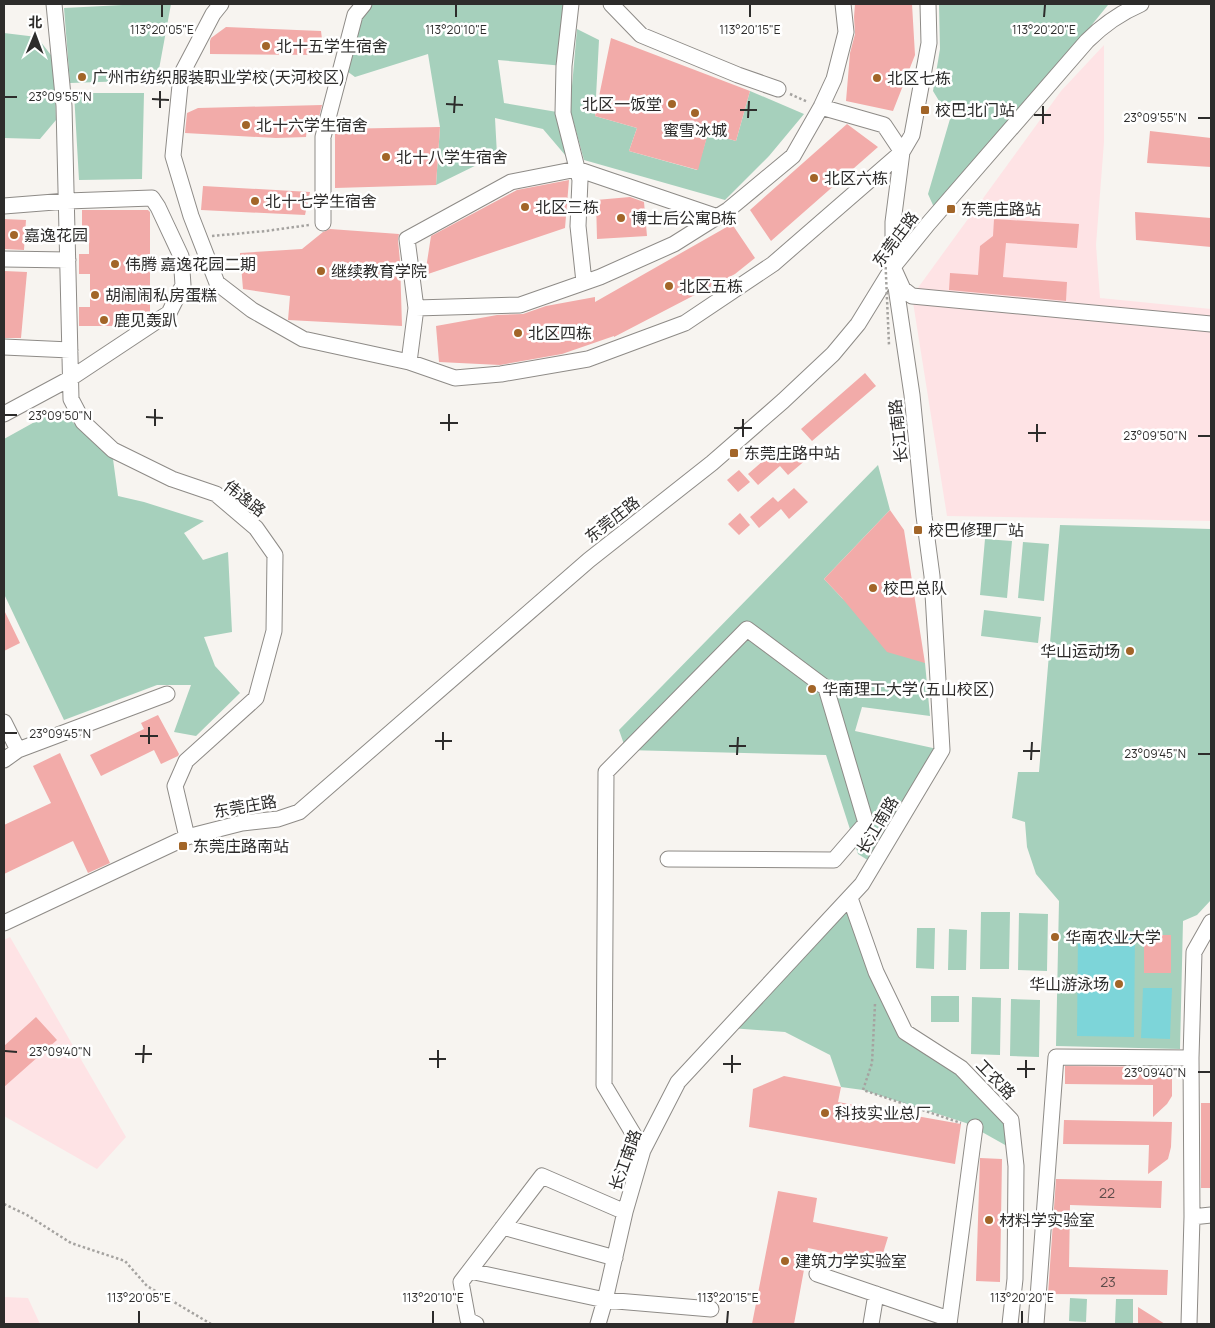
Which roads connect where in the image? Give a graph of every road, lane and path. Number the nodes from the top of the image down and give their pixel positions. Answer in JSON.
{"nodes":[{"id":1,"x":54,"y":4,"type":"edge"},
{"id":2,"x":221,"y":4,"type":"edge"},
{"id":3,"x":364,"y":4,"type":"edge"},
{"id":4,"x":571,"y":4,"type":"edge"},
{"id":5,"x":611,"y":4,"type":"edge"},
{"id":6,"x":843,"y":4,"type":"edge"},
{"id":7,"x":928,"y":4,"type":"edge"},
{"id":8,"x":1140,"y":4,"type":"edge"},
{"id":9,"x":778,"y":89,"type":"joint"},
{"id":10,"x":822,"y":107,"type":"junction"},
{"id":11,"x":902,"y":152,"type":"junction"},
{"id":12,"x":577,"y":169,"type":"junction"},
{"id":13,"x":66,"y":197,"type":"junction"},
{"id":14,"x":4,"y":206,"type":"edge"},
{"id":15,"x":718,"y":217,"type":"junction"},
{"id":16,"x":323,"y":224,"type":"joint"},
{"id":17,"x":198,"y":237,"type":"junction"},
{"id":18,"x":886,"y":252,"type":"dead end"},
{"id":19,"x":4,"y":259,"type":"edge"},
{"id":20,"x":68,"y":260,"type":"junction"},
{"id":21,"x":893,"y":267,"type":"junction"},
{"id":22,"x":584,"y":282,"type":"junction"},
{"id":23,"x":416,"y":308,"type":"junction"},
{"id":24,"x":1211,"y":324,"type":"edge"},
{"id":25,"x":889,"y":345,"type":"dead end"},
{"id":26,"x":4,"y":347,"type":"edge"},
{"id":27,"x":70,"y":350,"type":"junction"},
{"id":28,"x":409,"y":362,"type":"junction"},
{"id":29,"x":71,"y":378,"type":"junction"},
{"id":30,"x":4,"y":414,"type":"edge"},
{"id":31,"x":167,"y":694,"type":"dead end"},
{"id":32,"x":4,"y":722,"type":"edge"},
{"id":33,"x":18,"y":750,"type":"junction"},
{"id":34,"x":4,"y":760,"type":"edge"},
{"id":35,"x":187,"y":837,"type":"junction"},
{"id":36,"x":668,"y":859,"type":"dead end"},
{"id":37,"x":850,"y":898,"type":"junction"},
{"id":38,"x":1211,"y":922,"type":"edge"},
{"id":39,"x":4,"y":923,"type":"edge"},
{"id":40,"x":875,"y":999,"type":"dead end"},
{"id":41,"x":1191,"y":1058,"type":"junction"},
{"id":42,"x":975,"y":1128,"type":"joint"},
{"id":43,"x":643,"y":1150,"type":"junction"},
{"id":44,"x":4,"y":1204,"type":"edge"},
{"id":45,"x":625,"y":1212,"type":"junction"},
{"id":46,"x":1211,"y":1215,"type":"edge"},
{"id":47,"x":1192,"y":1217,"type":"junction"},
{"id":48,"x":503,"y":1227,"type":"junction"},
{"id":49,"x":615,"y":1258,"type":"junction"},
{"id":50,"x":470,"y":1271,"type":"junction"},
{"id":51,"x":817,"y":1274,"type":"dead end"},
{"id":52,"x":876,"y":1294,"type":"junction"},
{"id":53,"x":605,"y":1300,"type":"junction"},
{"id":54,"x":711,"y":1309,"type":"dead end"},
{"id":55,"x":949,"y":1322,"type":"edge"},
{"id":56,"x":211,"y":1324,"type":"edge"},
{"id":57,"x":476,"y":1324,"type":"edge"},
{"id":58,"x":598,"y":1324,"type":"edge"},
{"id":59,"x":871,"y":1324,"type":"edge"},
{"id":60,"x":1010,"y":1324,"type":"edge"},
{"id":61,"x":1036,"y":1324,"type":"edge"},
{"id":62,"x":1189,"y":1324,"type":"edge"}],
"edges":[{"from":1,"to":13,"type":"street","name":"伟逸路"},
{"from":2,"to":17,"type":"street"},
{"from":3,"to":16,"type":"street"},
{"from":4,"to":12,"type":"street"},
{"from":5,"to":9,"type":"street"},
{"from":6,"to":10,"type":"street"},
{"from":7,"to":11,"type":"street"},
{"from":8,"to":21,"type":"street","name":"东莞庄路"},
{"from":9,"to":10,"type":"path"},
{"from":10,"to":11,"type":"street"},
{"from":10,"to":15,"type":"street"},
{"from":11,"to":21,"type":"street","name":"长江南路"},
{"from":11,"to":28,"type":"street"},
{"from":12,"to":15,"type":"street"},
{"from":12,"to":22,"type":"street"},
{"from":12,"to":23,"type":"street"},
{"from":13,"to":14,"type":"street"},
{"from":13,"to":20,"type":"street","name":"伟逸路"},
{"from":13,"to":29,"type":"street"},
{"from":15,"to":22,"type":"street"},
{"from":16,"to":17,"type":"path"},
{"from":17,"to":28,"type":"street"},
{"from":18,"to":25,"type":"path","bridge":true},
{"from":19,"to":20,"type":"street"},
{"from":20,"to":27,"type":"street","name":"伟逸路"},
{"from":21,"to":24,"type":"street"},
{"from":21,"to":35,"type":"street","name":"东莞庄路"},
{"from":21,"to":37,"type":"street","name":"长江南路"},
{"from":22,"to":23,"type":"street"},
{"from":23,"to":28,"type":"street"},
{"from":26,"to":27,"type":"street"},
{"from":27,"to":29,"type":"street","name":"伟逸路"},
{"from":29,"to":30,"type":"street"},
{"from":29,"to":35,"type":"street","name":"伟逸路"},
{"from":31,"to":33,"type":"street"},
{"from":32,"to":33,"type":"street"},
{"from":33,"to":34,"type":"street"},
{"from":35,"to":39,"type":"street","name":"东莞庄路"},
{"from":36,"to":43,"type":"street"},
{"from":37,"to":43,"type":"street","name":"长江南路"},
{"from":37,"to":60,"type":"street","name":"工农路"},
{"from":38,"to":41,"type":"street"},
{"from":40,"to":42,"type":"path"},
{"from":41,"to":47,"type":"street"},
{"from":41,"to":61,"type":"street"},
{"from":42,"to":55,"type":"street"},
{"from":43,"to":45,"type":"street","name":"长江南路"},
{"from":44,"to":56,"type":"path"},
{"from":45,"to":48,"type":"street"},
{"from":45,"to":49,"type":"street","name":"长江南路"},
{"from":46,"to":47,"type":"street"},
{"from":47,"to":62,"type":"street"},
{"from":48,"to":49,"type":"street"},
{"from":48,"to":50,"type":"street"},
{"from":49,"to":53,"type":"street","name":"长江南路"},
{"from":50,"to":53,"type":"street"},
{"from":50,"to":57,"type":"street"},
{"from":51,"to":52,"type":"street"},
{"from":52,"to":55,"type":"street"},
{"from":52,"to":59,"type":"street"},
{"from":53,"to":54,"type":"street"},
{"from":53,"to":58,"type":"street","name":"长江南路"}]}
